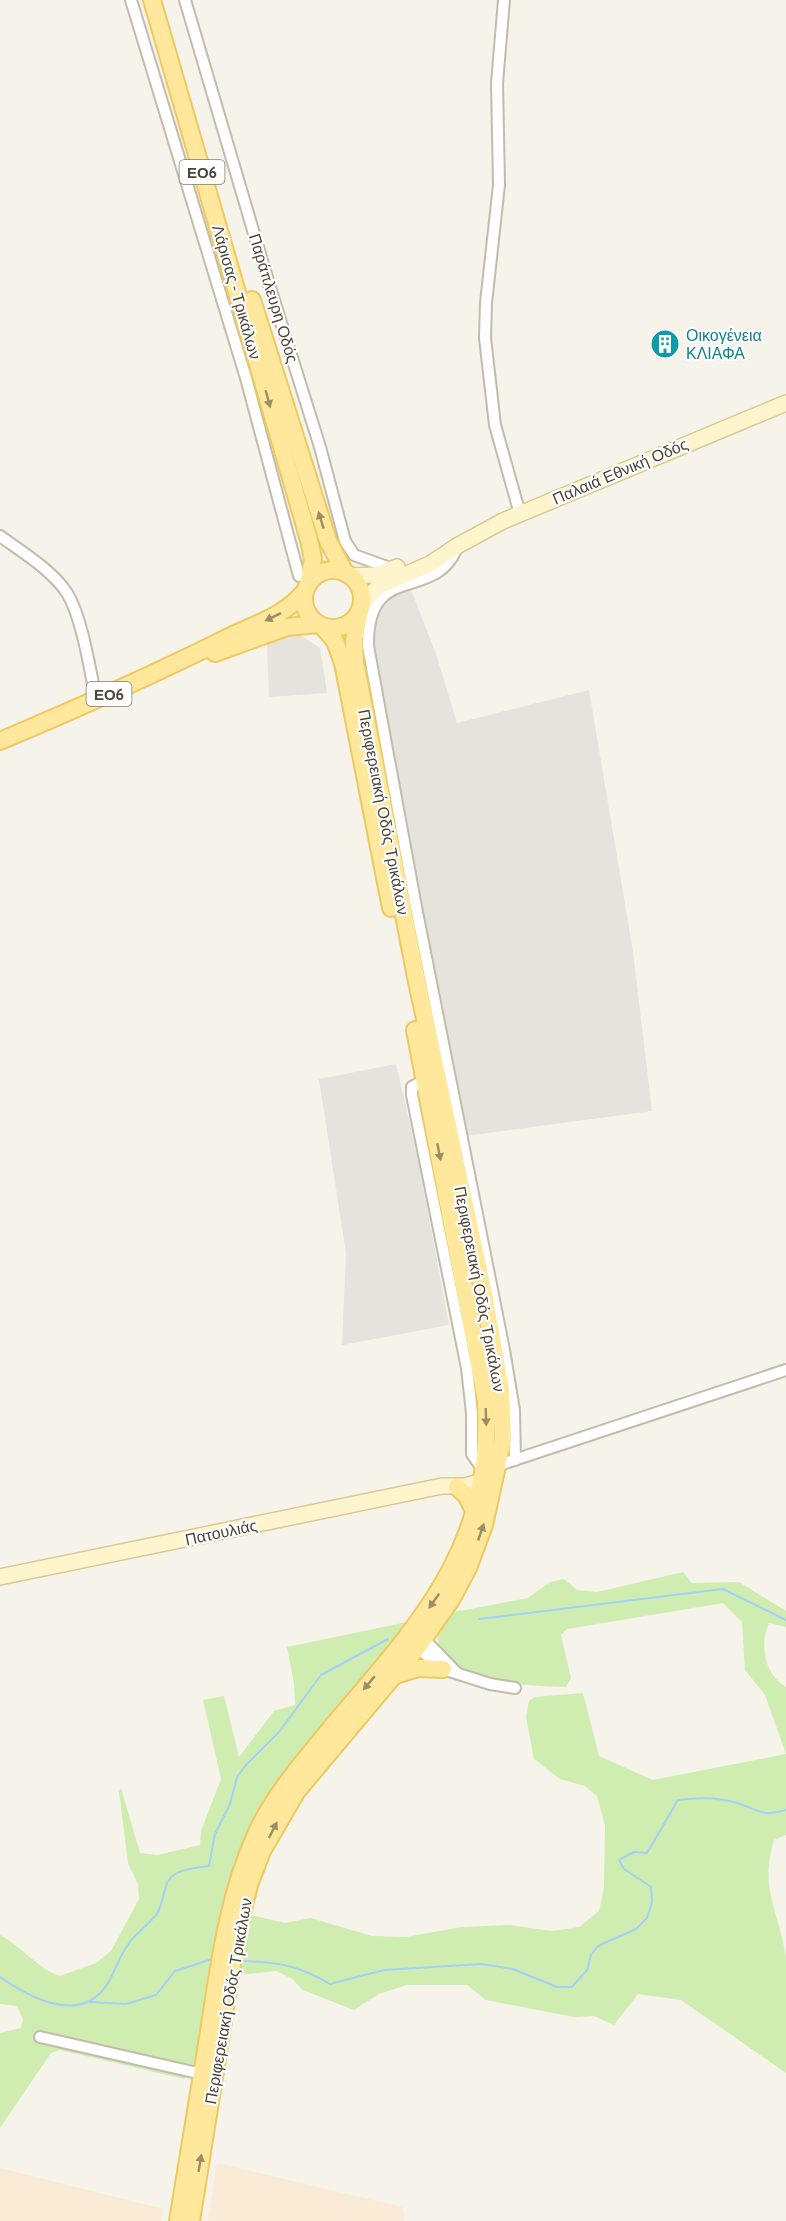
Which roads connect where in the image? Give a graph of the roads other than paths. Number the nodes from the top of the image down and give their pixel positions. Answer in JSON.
{"nodes":[{"id":1,"x":131,"y":0,"type":"edge"},
{"id":2,"x":152,"y":0,"type":"edge"},
{"id":3,"x":164,"y":0,"type":"edge"},
{"id":4,"x":185,"y":0,"type":"edge"},
{"id":5,"x":504,"y":0,"type":"edge"},
{"id":6,"x":786,"y":403,"type":"edge"},
{"id":7,"x":520,"y":514,"type":"junction"},
{"id":8,"x":0,"y":536,"type":"edge"},
{"id":9,"x":457,"y":546,"type":"junction"},
{"id":10,"x":393,"y":569,"type":"junction"},
{"id":11,"x":348,"y":574,"type":"junction"},
{"id":12,"x":304,"y":584,"type":"junction"},
{"id":13,"x":361,"y":607,"type":"junction"},
{"id":14,"x":320,"y":625,"type":"junction"},
{"id":15,"x":168,"y":668,"type":"junction"},
{"id":16,"x":96,"y":699,"type":"junction"},
{"id":17,"x":0,"y":741,"type":"edge"},
{"id":18,"x":392,"y":810,"type":"junction"},
{"id":19,"x":786,"y":1370,"type":"edge"},
{"id":20,"x":495,"y":1471,"type":"junction"},
{"id":21,"x":449,"y":1486,"type":"junction"},
{"id":22,"x":474,"y":1511,"type":"junction"},
{"id":23,"x":0,"y":1577,"type":"edge"},
{"id":24,"x":415,"y":1639,"type":"junction"},
{"id":25,"x":450,"y":1671,"type":"junction"},
{"id":26,"x":395,"y":1675,"type":"junction"},
{"id":27,"x":514,"y":1688,"type":"dead end"},
{"id":28,"x":40,"y":2037,"type":"dead end"},
{"id":29,"x":202,"y":2074,"type":"junction"},
{"id":30,"x":177,"y":2221,"type":"edge"},
{"id":31,"x":191,"y":2221,"type":"edge"}],
"edges":[{"from":1,"to":12,"type":"street"},
{"from":2,"to":12,"type":"main road","name":"Λάρισας - Τρικάλων","number":"ΕΟ6","one_way":true},
{"from":11,"to":3,"type":"main road","name":"Λάρισας - Τρικάλων","number":"ΕΟ6","one_way":true},
{"from":4,"to":10,"type":"street","name":"Παράπλευρη Οδός"},
{"from":5,"to":7,"type":"street"},
{"from":6,"to":7,"type":"main road","name":"Παλαιά Εθνική Οδός"},
{"from":7,"to":9,"type":"main road","name":"Παλαιά Εθνική Οδός"},
{"from":8,"to":16,"type":"street"},
{"from":9,"to":10,"type":"main road","name":"Παλαιά Εθνική Οδός"},
{"from":9,"to":13,"type":"main road","name":"Παλαιά Εθνική Οδός"},
{"from":9,"to":18,"type":"street"},
{"from":10,"to":11,"type":"main road","name":"Παλαιά Εθνική Οδός"},
{"from":11,"to":12,"type":"main road","number":"ΕΟ6"},
{"from":11,"to":13,"type":"main road","number":"ΕΟ6"},
{"from":12,"to":14,"type":"main road","number":"ΕΟ6"},
{"from":12,"to":15,"type":"main road","number":"ΕΟ6","one_way":true},
{"from":13,"to":14,"type":"main road","number":"ΕΟ6"},
{"from":13,"to":18,"type":"main road","name":"Περιφερειακή Οδός Τρικάλων"},
{"from":14,"to":15,"type":"main road","number":"ΕΟ6"},
{"from":14,"to":20,"type":"main road","name":"Περιφερειακή Οδός Τρικάλων"},
{"from":15,"to":16,"type":"main road","number":"ΕΟ6"},
{"from":16,"to":17,"type":"main road","number":"ΕΟ6"},
{"from":18,"to":20,"type":"main road","name":"Περιφερειακή Οδός Τρικάλων"},
{"from":19,"to":20,"type":"street"},
{"from":20,"to":21,"type":"main road","name":"Πατουλιάς"},
{"from":20,"to":22,"type":"main road","name":"Περιφερειακή Οδός Τρικάλων"},
{"from":24,"to":20,"type":"main road","name":"Περιφερειακή Οδός Τρικάλων","one_way":true},
{"from":21,"to":22,"type":"main road"},
{"from":21,"to":23,"type":"main road","name":"Πατουλιάς"},
{"from":22,"to":24,"type":"main road","name":"Περιφερειακή Οδός Τρικάλων","one_way":true},
{"from":24,"to":25,"type":"street"},
{"from":24,"to":26,"type":"main road","name":"Περιφερειακή Οδός Τρικάλων"},
{"from":24,"to":29,"type":"main road","name":"Περιφερειακή Οδός Τρικάλων","one_way":true},
{"from":25,"to":26,"type":"main road"},
{"from":25,"to":27,"type":"street"},
{"from":31,"to":26,"type":"main road","name":"Περιφερειακή Οδός Τρικάλων","one_way":true},
{"from":28,"to":29,"type":"street"},
{"from":29,"to":30,"type":"main road","name":"Περιφερειακή Οδός Τρικάλων"}]}
